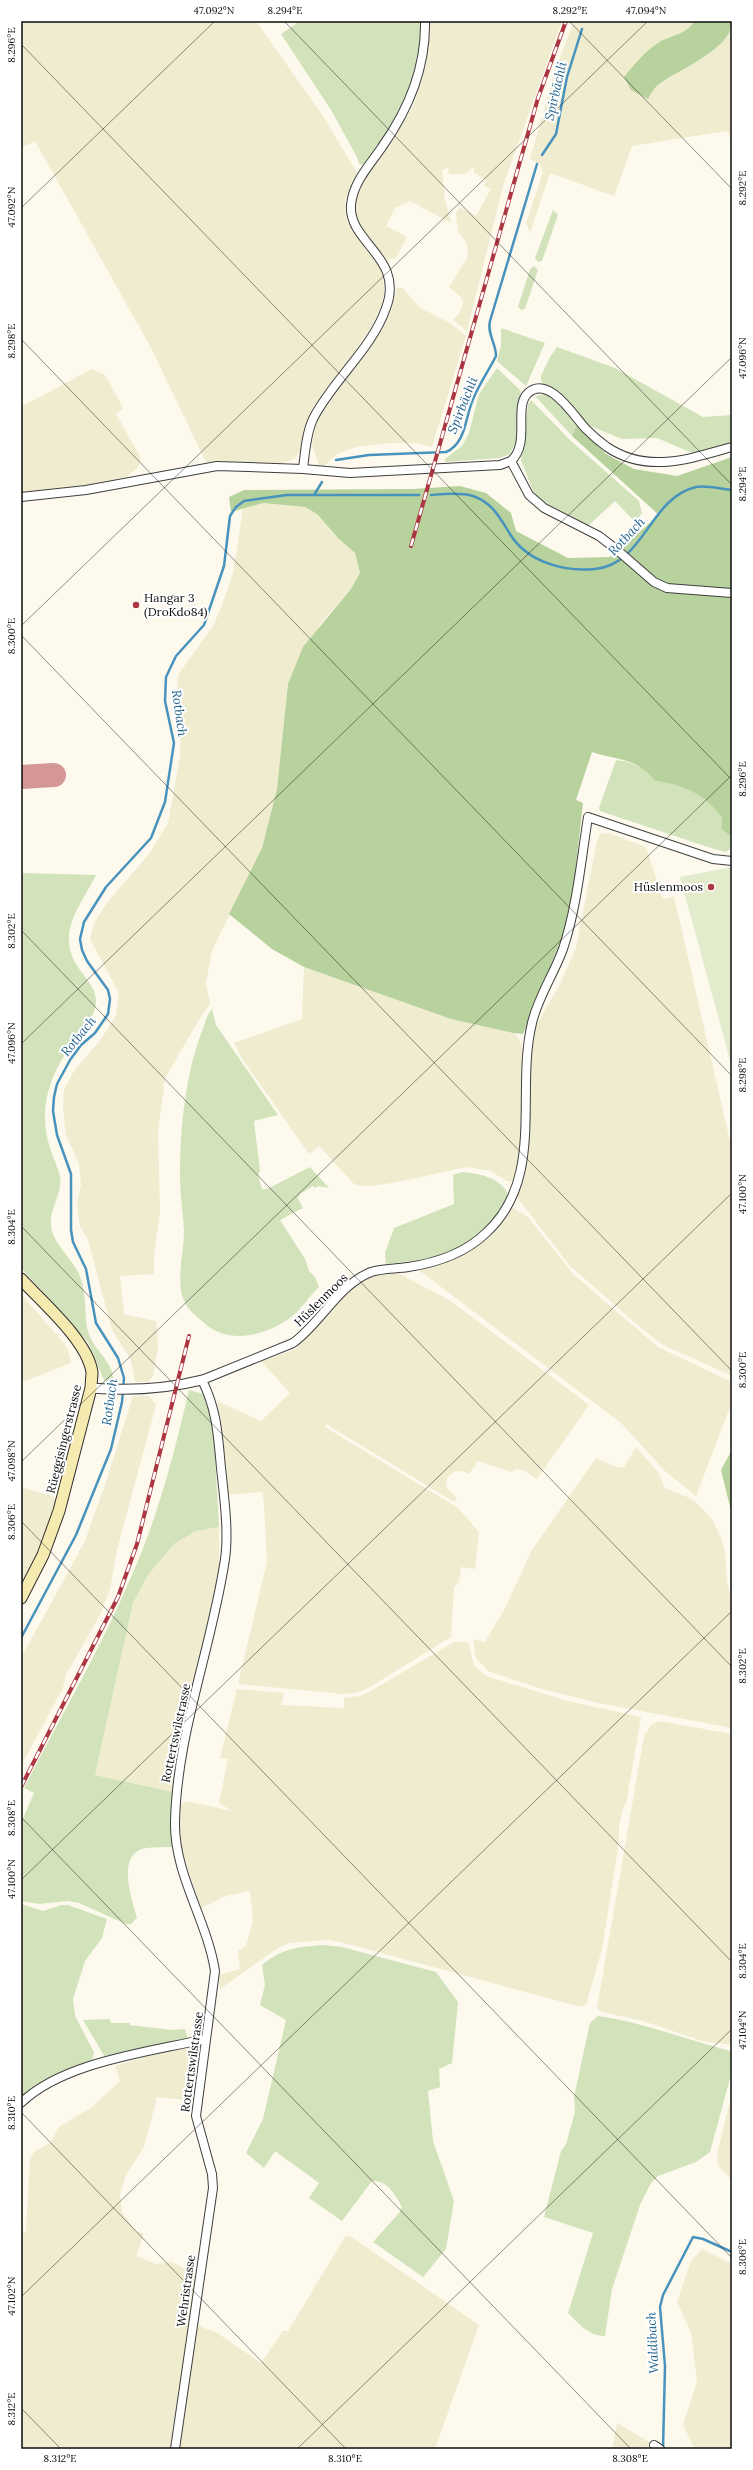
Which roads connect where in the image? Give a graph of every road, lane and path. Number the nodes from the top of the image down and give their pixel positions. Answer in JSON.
{"nodes":[{"id":1,"x":425,"y":21,"type":"edge"},
{"id":2,"x":732,"y":447,"type":"edge"},
{"id":3,"x":512,"y":461,"type":"junction"},
{"id":4,"x":303,"y":469,"type":"junction"},
{"id":5,"x":21,"y":497,"type":"edge"},
{"id":6,"x":732,"y":593,"type":"edge"},
{"id":7,"x":732,"y":862,"type":"edge"},
{"id":8,"x":21,"y":1279,"type":"edge"},
{"id":9,"x":202,"y":1380,"type":"junction"},
{"id":10,"x":91,"y":1388,"type":"junction"},
{"id":11,"x":21,"y":1598,"type":"edge"},
{"id":12,"x":205,"y":2039,"type":"junction"},
{"id":13,"x":21,"y":2103,"type":"edge"},
{"id":14,"x":201,"y":2137,"type":"joint"},
{"id":15,"x":175,"y":2449,"type":"edge"}],
"edges":[{"from":1,"to":4,"type":"street"},
{"from":2,"to":3,"type":"street"},
{"from":3,"to":4,"type":"street"},
{"from":3,"to":6,"type":"street"},
{"from":4,"to":5,"type":"street"},
{"from":7,"to":9,"type":"street","name":"Hüslenmoos"},
{"from":8,"to":10,"type":"main road","name":"Rüeggisingerstrasse"},
{"from":9,"to":10,"type":"street","name":"Hüslenmoos"},
{"from":9,"to":12,"type":"street","name":"Rottertswilstrasse"},
{"from":10,"to":11,"type":"main road","name":"Rüeggisingerstrasse"},
{"from":12,"to":13,"type":"street"},
{"from":12,"to":14,"type":"street","name":"Rottertswilstrasse"},
{"from":14,"to":15,"type":"street","name":"Wehristrasse"}]}
